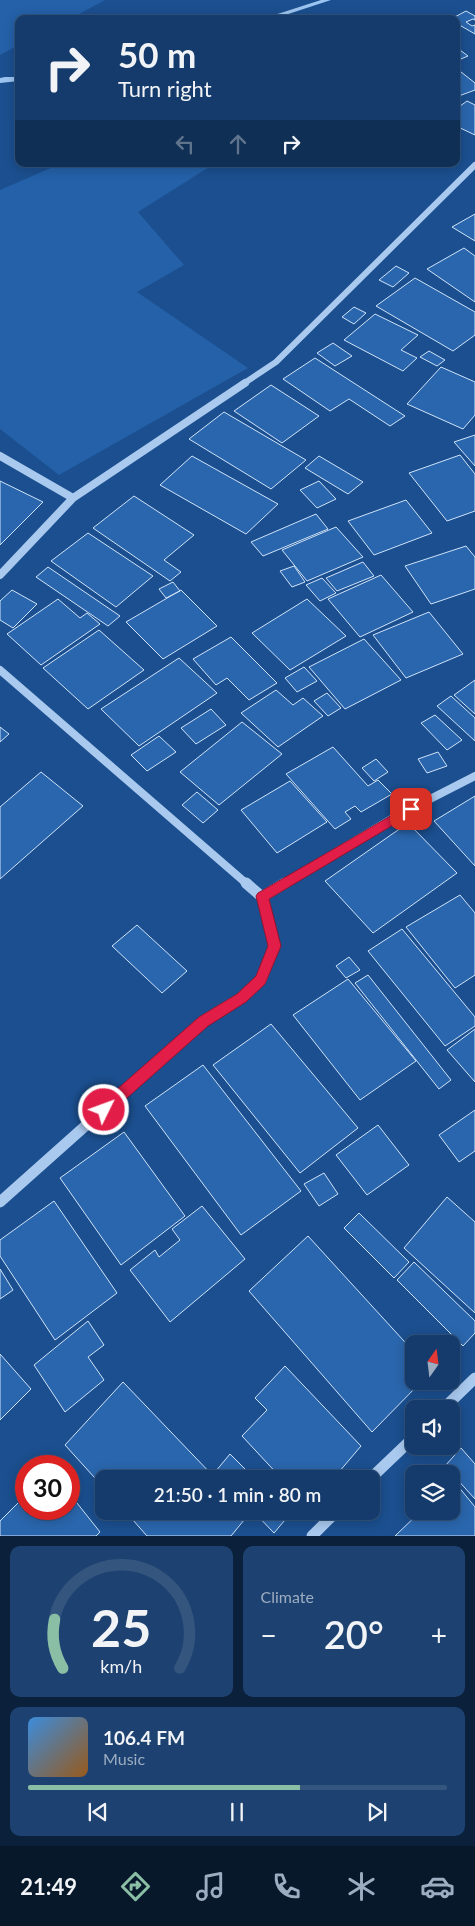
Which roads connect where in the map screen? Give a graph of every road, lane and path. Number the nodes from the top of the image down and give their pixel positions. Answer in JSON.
{"nodes":[{"id":1,"x":475,"y":164,"type":"edge"},
{"id":2,"x":0,"y":456,"type":"edge"},
{"id":3,"x":73,"y":498,"type":"junction"},
{"id":4,"x":0,"y":574,"type":"edge"},
{"id":5,"x":0,"y":670,"type":"edge"},
{"id":6,"x":475,"y":776,"type":"edge"},
{"id":7,"x":262,"y":896,"type":"junction"},
{"id":8,"x":0,"y":1202,"type":"edge"},
{"id":9,"x":475,"y":1378,"type":"edge"},
{"id":10,"x":452,"y":1400,"type":"edge"},
{"id":11,"x":405,"y":1446,"type":"edge"},
{"id":12,"x":379,"y":1470,"type":"edge"},
{"id":13,"x":328,"y":1520,"type":"edge"},
{"id":14,"x":312,"y":1536,"type":"edge"}],
"edges":[{"from":1,"to":3,"type":"street"},
{"from":2,"to":3,"type":"street"},
{"from":3,"to":4,"type":"street"},
{"from":5,"to":7,"type":"street"},
{"from":6,"to":7,"type":"street"},
{"from":7,"to":8,"type":"street"},
{"from":9,"to":10,"type":"street"},
{"from":11,"to":12,"type":"street"},
{"from":13,"to":14,"type":"street"}]}
